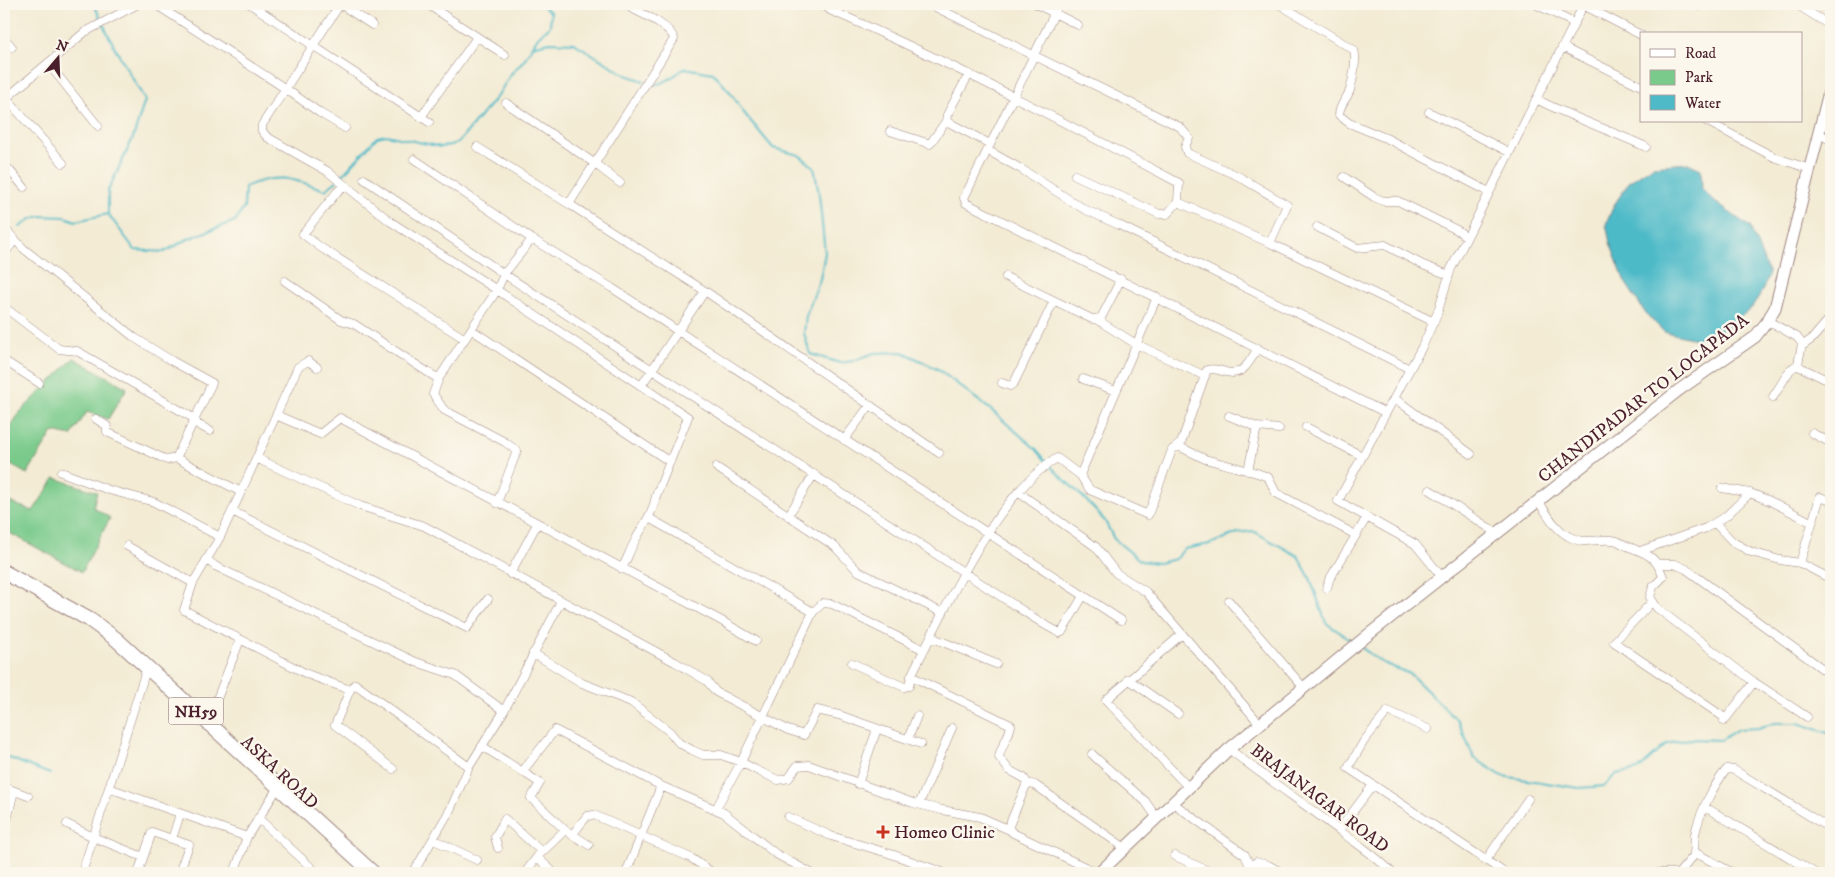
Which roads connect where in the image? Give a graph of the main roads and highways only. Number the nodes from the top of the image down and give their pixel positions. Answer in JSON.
{"nodes":[{"id":1,"x":4,"y":572,"type":"edge"},
{"id":2,"x":4,"y":578,"type":"edge"},
{"id":3,"x":145,"y":670,"type":"junction"},
{"id":4,"x":361,"y":873,"type":"edge"},
{"id":5,"x":373,"y":873,"type":"edge"}],
"edges":[{"from":1,"to":3,"type":"highway","number":"NH59"},
{"from":2,"to":3,"type":"highway","name":"ASKA ROAD","number":"NH59"},
{"from":3,"to":4,"type":"highway","name":"ASKA ROAD","number":"NH59"},
{"from":3,"to":5,"type":"highway","number":"NH59"}]}
